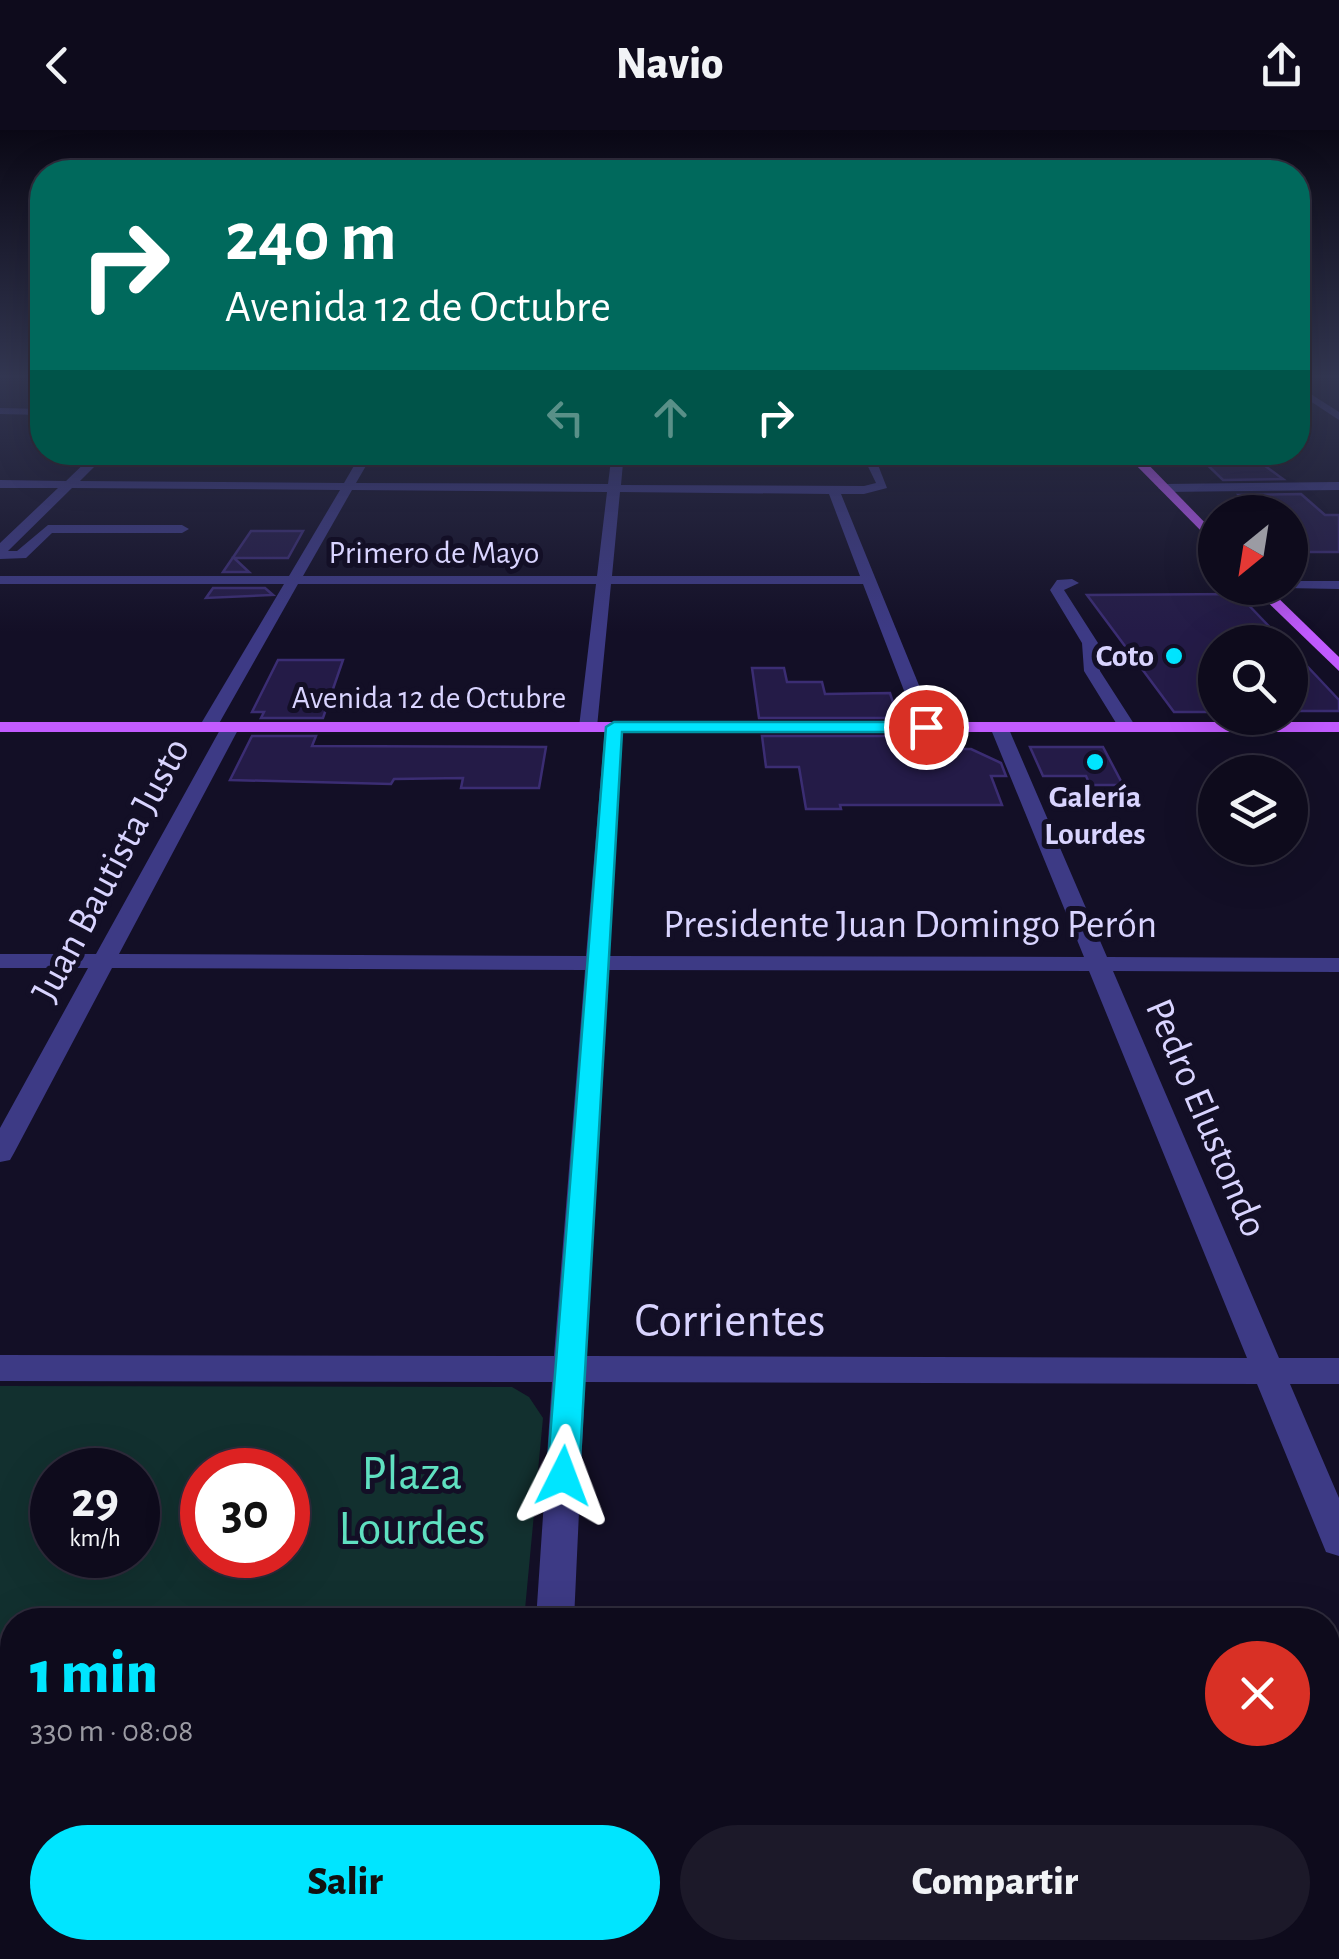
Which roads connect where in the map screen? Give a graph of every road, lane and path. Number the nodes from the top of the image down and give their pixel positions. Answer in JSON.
{"nodes":[{"id":1,"x":89,"y":465,"type":"edge"},
{"id":2,"x":360,"y":465,"type":"edge"},
{"id":3,"x":617,"y":465,"type":"edge"},
{"id":4,"x":874,"y":465,"type":"edge"},
{"id":5,"x":1142,"y":465,"type":"edge"},
{"id":6,"x":72,"y":483,"type":"junction"},
{"id":7,"x":0,"y":484,"type":"edge"},
{"id":8,"x":348,"y":486,"type":"junction"},
{"id":9,"x":1339,"y":486,"type":"edge"},
{"id":10,"x":1164,"y":488,"type":"junction"},
{"id":11,"x":615,"y":489,"type":"junction"},
{"id":12,"x":834,"y":491,"type":"junction"},
{"id":13,"x":1198,"y":523,"type":"edge"},
{"id":14,"x":182,"y":529,"type":"dead end"},
{"id":15,"x":0,"y":553,"type":"edge"},
{"id":16,"x":0,"y":580,"type":"edge"},
{"id":17,"x":607,"y":580,"type":"junction"},
{"id":18,"x":868,"y":580,"type":"junction"},
{"id":19,"x":294,"y":581,"type":"junction"},
{"id":20,"x":1072,"y":583,"type":"dead end"},
{"id":21,"x":1308,"y":585,"type":"edge"},
{"id":22,"x":1339,"y":585,"type":"edge"},
{"id":23,"x":1277,"y":605,"type":"edge"},
{"id":24,"x":1339,"y":666,"type":"edge"},
{"id":25,"x":0,"y":726,"type":"edge"},
{"id":26,"x":601,"y":727,"type":"junction"},
{"id":27,"x":926,"y":727,"type":"junction"},
{"id":28,"x":999,"y":727,"type":"junction"},
{"id":29,"x":1127,"y":727,"type":"junction"},
{"id":30,"x":1339,"y":727,"type":"edge"},
{"id":31,"x":219,"y":728,"type":"junction"},
{"id":32,"x":0,"y":961,"type":"edge"},
{"id":33,"x":104,"y":961,"type":"junction"},
{"id":34,"x":598,"y":962,"type":"junction"},
{"id":35,"x":1097,"y":962,"type":"junction"},
{"id":36,"x":1339,"y":965,"type":"edge"},
{"id":37,"x":0,"y":1153,"type":"edge"},
{"id":38,"x":0,"y":1368,"type":"edge"},
{"id":39,"x":568,"y":1368,"type":"junction"},
{"id":40,"x":1339,"y":1371,"type":"edge"},
{"id":41,"x":1269,"y":1372,"type":"junction"},
{"id":42,"x":1339,"y":1540,"type":"edge"},
{"id":43,"x":556,"y":1608,"type":"edge"}],
"edges":[{"from":1,"to":6,"type":"street"},
{"from":2,"to":8,"type":"street","name":"Juan Bautista Justo"},
{"from":3,"to":11,"type":"street"},
{"from":4,"to":12,"type":"street"},
{"from":5,"to":10,"type":"main road"},
{"from":6,"to":7,"type":"street"},
{"from":6,"to":8,"type":"street"},
{"from":6,"to":15,"type":"street"},
{"from":8,"to":11,"type":"street"},
{"from":8,"to":19,"type":"street","name":"Juan Bautista Justo"},
{"from":9,"to":10,"type":"street"},
{"from":10,"to":13,"type":"main road"},
{"from":11,"to":12,"type":"street"},
{"from":11,"to":17,"type":"street"},
{"from":12,"to":18,"type":"street"},
{"from":14,"to":15,"type":"street"},
{"from":16,"to":19,"type":"street","name":"Primero de Mayo"},
{"from":17,"to":18,"type":"street","name":"Primero de Mayo"},
{"from":17,"to":19,"type":"street","name":"Primero de Mayo"},
{"from":17,"to":26,"type":"street"},
{"from":18,"to":27,"type":"street"},
{"from":19,"to":31,"type":"street","name":"Juan Bautista Justo"},
{"from":20,"to":29,"type":"street"},
{"from":21,"to":22,"type":"street"},
{"from":23,"to":24,"type":"main road"},
{"from":25,"to":31,"type":"main road","name":"Avenida 12 de Octubre"},
{"from":26,"to":27,"type":"main road","name":"Avenida 12 de Octubre"},
{"from":26,"to":31,"type":"main road","name":"Avenida 12 de Octubre"},
{"from":26,"to":34,"type":"street"},
{"from":27,"to":28,"type":"main road","name":"Avenida 12 de Octubre"},
{"from":28,"to":29,"type":"main road","name":"Avenida 12 de Octubre"},
{"from":28,"to":35,"type":"street","name":"Pedro Elustondo"},
{"from":29,"to":30,"type":"main road","name":"Avenida 12 de Octubre"},
{"from":31,"to":33,"type":"street","name":"Juan Bautista Justo"},
{"from":32,"to":33,"type":"street","name":"Presidente Juan Domingo Perón"},
{"from":33,"to":34,"type":"street","name":"Presidente Juan Domingo Perón"},
{"from":33,"to":37,"type":"street","name":"Juan Bautista Justo"},
{"from":34,"to":35,"type":"street","name":"Presidente Juan Domingo Perón"},
{"from":34,"to":39,"type":"street"},
{"from":35,"to":36,"type":"street","name":"Presidente Juan Domingo Perón"},
{"from":35,"to":41,"type":"street","name":"Pedro Elustondo"},
{"from":38,"to":39,"type":"street","name":"Corrientes"},
{"from":39,"to":41,"type":"street","name":"Corrientes"},
{"from":39,"to":43,"type":"street"},
{"from":40,"to":41,"type":"street","name":"Corrientes"},
{"from":41,"to":42,"type":"street","name":"Pedro Elustondo"}]}
